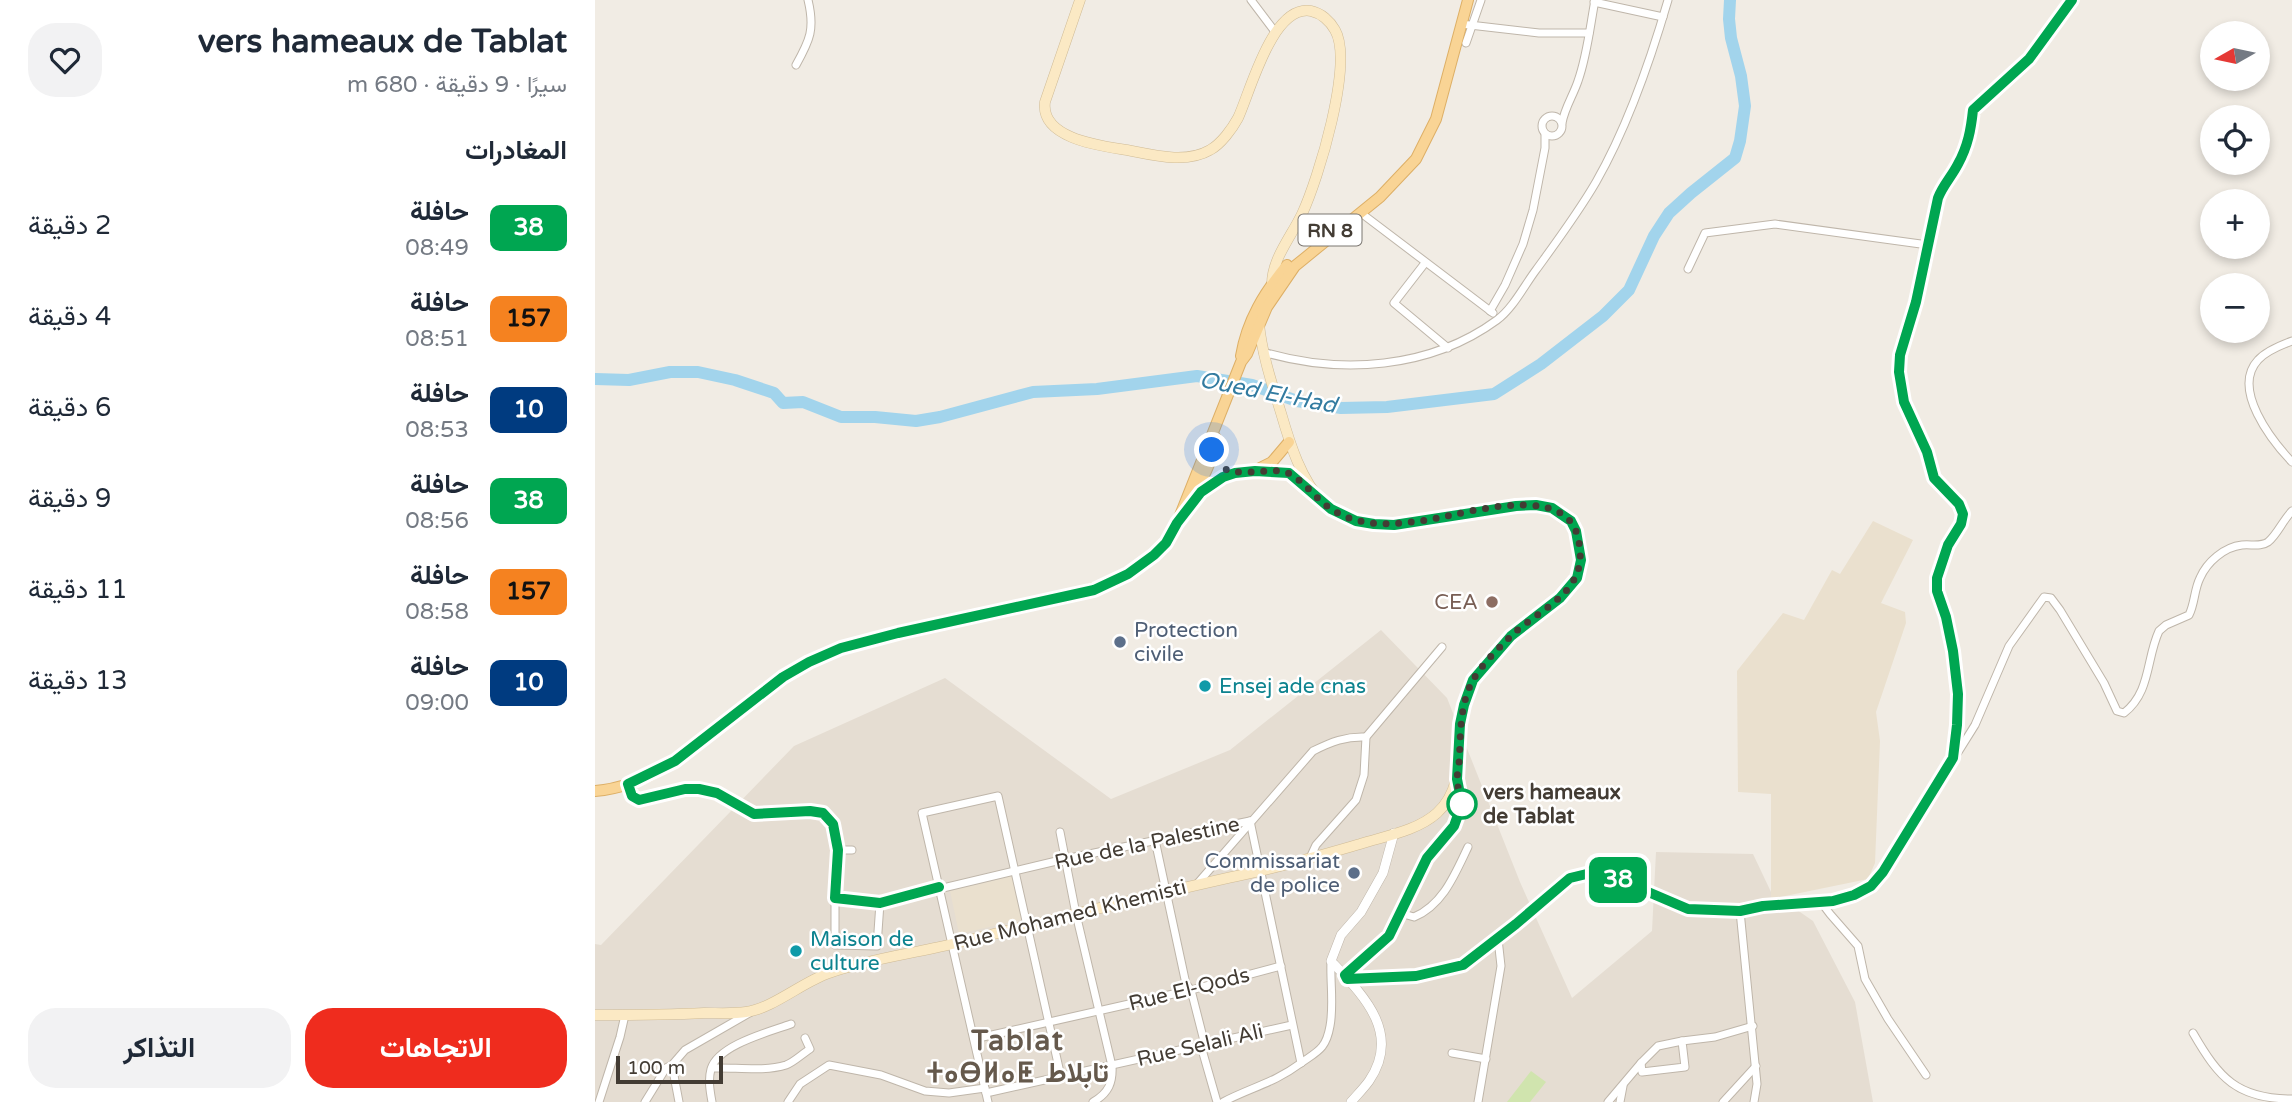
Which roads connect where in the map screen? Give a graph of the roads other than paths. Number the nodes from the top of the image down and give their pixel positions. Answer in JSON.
{"nodes":[{"id":1,"x":808,"y":0,"type":"edge"},
{"id":2,"x":1080,"y":0,"type":"edge"},
{"id":3,"x":1251,"y":0,"type":"edge"},
{"id":4,"x":1468,"y":0,"type":"edge"},
{"id":5,"x":1481,"y":0,"type":"edge"},
{"id":6,"x":1668,"y":0,"type":"edge"},
{"id":7,"x":2072,"y":0,"type":"edge"},
{"id":8,"x":1594,"y":1,"type":"edge"},
{"id":9,"x":1663,"y":16,"type":"junction"},
{"id":10,"x":1467,"y":25,"type":"junction"},
{"id":11,"x":1276,"y":33,"type":"junction"},
{"id":12,"x":1589,"y":33,"type":"junction"},
{"id":13,"x":1466,"y":43,"type":"dead end"},
{"id":14,"x":796,"y":65,"type":"dead end"},
{"id":15,"x":1567,"y":105,"type":"junction"},
{"id":16,"x":1437,"y":109,"type":"junction"},
{"id":17,"x":1555,"y":116,"type":"junction"},
{"id":18,"x":1562,"y":122,"type":"junction"},
{"id":19,"x":1549,"y":136,"type":"junction"},
{"id":20,"x":1361,"y":213,"type":"junction"},
{"id":21,"x":1928,"y":245,"type":"junction"},
{"id":22,"x":1425,"y":263,"type":"junction"},
{"id":23,"x":1688,"y":269,"type":"dead end"},
{"id":24,"x":1272,"y":282,"type":"junction"},
{"id":25,"x":1273,"y":297,"type":"junction"},
{"id":26,"x":1490,"y":311,"type":"junction"},
{"id":27,"x":1499,"y":318,"type":"junction"},
{"id":28,"x":1259,"y":323,"type":"junction"},
{"id":29,"x":2292,"y":341,"type":"edge"},
{"id":30,"x":1448,"y":348,"type":"junction"},
{"id":31,"x":1248,"y":352,"type":"junction"},
{"id":32,"x":1263,"y":352,"type":"junction"},
{"id":33,"x":1241,"y":362,"type":"junction"},
{"id":34,"x":1268,"y":369,"type":"junction"},
{"id":35,"x":1220,"y":415,"type":"junction"},
{"id":36,"x":1212,"y":435,"type":"junction"},
{"id":37,"x":1289,"y":442,"type":"junction"},
{"id":38,"x":1213,"y":455,"type":"junction"},
{"id":39,"x":2292,"y":463,"type":"edge"},
{"id":40,"x":1255,"y":471,"type":"junction"},
{"id":41,"x":1235,"y":473,"type":"junction"},
{"id":42,"x":1192,"y":502,"type":"junction"},
{"id":43,"x":1324,"y":504,"type":"junction"},
{"id":44,"x":2292,"y":511,"type":"edge"},
{"id":45,"x":1177,"y":523,"type":"junction"},
{"id":46,"x":1442,"y":647,"type":"dead end"},
{"id":47,"x":1366,"y":737,"type":"junction"},
{"id":48,"x":1953,"y":758,"type":"junction"},
{"id":49,"x":1457,"y":779,"type":"junction"},
{"id":50,"x":628,"y":784,"type":"junction"},
{"id":51,"x":595,"y":791,"type":"edge"},
{"id":52,"x":1251,"y":821,"type":"junction"},
{"id":53,"x":1060,"y":832,"type":"dead end"},
{"id":54,"x":1394,"y":833,"type":"junction"},
{"id":55,"x":1155,"y":840,"type":"junction"},
{"id":56,"x":1468,"y":847,"type":"dead end"},
{"id":57,"x":838,"y":850,"type":"junction"},
{"id":58,"x":852,"y":850,"type":"dead end"},
{"id":59,"x":1310,"y":858,"type":"junction"},
{"id":60,"x":1065,"y":859,"type":"junction"},
{"id":61,"x":1015,"y":871,"type":"junction"},
{"id":62,"x":1260,"y":871,"type":"junction"},
{"id":63,"x":1196,"y":885,"type":"junction"},
{"id":64,"x":939,"y":887,"type":"junction"},
{"id":65,"x":1167,"y":892,"type":"junction"},
{"id":66,"x":835,"y":898,"type":"junction"},
{"id":67,"x":1821,"y":902,"type":"junction"},
{"id":68,"x":880,"y":903,"type":"junction"},
{"id":69,"x":1740,"y":911,"type":"junction"},
{"id":70,"x":1400,"y":913,"type":"junction"},
{"id":71,"x":1076,"y":914,"type":"junction"},
{"id":72,"x":1027,"y":925,"type":"junction"},
{"id":73,"x":1497,"y":939,"type":"junction"},
{"id":74,"x":952,"y":944,"type":"junction"},
{"id":75,"x":877,"y":946,"type":"junction"},
{"id":76,"x":878,"y":960,"type":"junction"},
{"id":77,"x":1331,"y":961,"type":"junction"},
{"id":78,"x":1281,"y":966,"type":"junction"},
{"id":79,"x":1346,"y":977,"type":"junction"},
{"id":80,"x":1191,"y":990,"type":"junction"},
{"id":81,"x":1099,"y":1011,"type":"junction"},
{"id":82,"x":751,"y":1012,"type":"junction"},
{"id":83,"x":595,"y":1015,"type":"edge"},
{"id":84,"x":625,"y":1015,"type":"junction"},
{"id":85,"x":1049,"y":1022,"type":"junction"},
{"id":86,"x":791,"y":1024,"type":"dead end"},
{"id":87,"x":1291,"y":1025,"type":"junction"},
{"id":88,"x":1753,"y":1026,"type":"junction"},
{"id":89,"x":2193,"y":1033,"type":"dead end"},
{"id":90,"x":805,"y":1038,"type":"dead end"},
{"id":91,"x":974,"y":1040,"type":"junction"},
{"id":92,"x":1682,"y":1041,"type":"junction"},
{"id":93,"x":1203,"y":1045,"type":"junction"},
{"id":94,"x":1452,"y":1053,"type":"dead end"},
{"id":95,"x":1486,"y":1059,"type":"junction"},
{"id":96,"x":1301,"y":1063,"type":"junction"},
{"id":97,"x":1641,"y":1063,"type":"junction"},
{"id":98,"x":672,"y":1065,"type":"junction"},
{"id":99,"x":1112,"y":1066,"type":"junction"},
{"id":100,"x":1756,"y":1066,"type":"junction"},
{"id":101,"x":712,"y":1068,"type":"junction"},
{"id":102,"x":1926,"y":1075,"type":"dead end"},
{"id":103,"x":1061,"y":1077,"type":"junction"},
{"id":104,"x":1623,"y":1085,"type":"junction"},
{"id":105,"x":986,"y":1090,"type":"junction"},
{"id":106,"x":2292,"y":1099,"type":"edge"},
{"id":107,"x":599,"y":1102,"type":"edge"},
{"id":108,"x":645,"y":1102,"type":"edge"},
{"id":109,"x":679,"y":1102,"type":"edge"},
{"id":110,"x":712,"y":1102,"type":"edge"},
{"id":111,"x":788,"y":1102,"type":"edge"},
{"id":112,"x":988,"y":1102,"type":"edge"},
{"id":113,"x":1093,"y":1102,"type":"edge"},
{"id":114,"x":1217,"y":1102,"type":"edge"},
{"id":115,"x":1223,"y":1102,"type":"edge"},
{"id":116,"x":1351,"y":1102,"type":"edge"},
{"id":117,"x":1478,"y":1102,"type":"edge"},
{"id":118,"x":1608,"y":1102,"type":"edge"},
{"id":119,"x":1620,"y":1102,"type":"edge"},
{"id":120,"x":1723,"y":1102,"type":"edge"},
{"id":121,"x":1754,"y":1102,"type":"edge"}],
"edges":[{"from":1,"to":14,"type":"street"},
{"from":2,"to":11,"type":"main road"},
{"from":3,"to":11,"type":"street"},
{"from":4,"to":10,"type":"main road","number":"RN 8"},
{"from":5,"to":10,"type":"street"},
{"from":6,"to":9,"type":"street"},
{"from":7,"to":21,"type":"street"},
{"from":8,"to":9,"type":"street"},
{"from":8,"to":12,"type":"street"},
{"from":9,"to":27,"type":"street"},
{"from":10,"to":12,"type":"street"},
{"from":10,"to":13,"type":"street"},
{"from":10,"to":16,"type":"main road","number":"RN 8"},
{"from":11,"to":24,"type":"main road"},
{"from":12,"to":15,"type":"street"},
{"from":15,"to":17,"type":"street"},
{"from":15,"to":18,"type":"street"},
{"from":16,"to":20,"type":"main road","number":"RN 8"},
{"from":16,"to":24,"type":"main road","number":"RN 8"},
{"from":17,"to":18,"type":"street"},
{"from":17,"to":19,"type":"street"},
{"from":18,"to":19,"type":"street"},
{"from":19,"to":26,"type":"street"},
{"from":20,"to":22,"type":"street"},
{"from":20,"to":25,"type":"main road","number":"RN 8"},
{"from":21,"to":23,"type":"street"},
{"from":21,"to":48,"type":"street"},
{"from":22,"to":26,"type":"street"},
{"from":22,"to":30,"type":"street"},
{"from":24,"to":25,"type":"main road"},
{"from":24,"to":33,"type":"main road","number":"RN 8"},
{"from":25,"to":28,"type":"main road","number":"RN 8"},
{"from":26,"to":27,"type":"street"},
{"from":27,"to":30,"type":"street"},
{"from":28,"to":31,"type":"main road","number":"RN 8"},
{"from":28,"to":32,"type":"main road"},
{"from":29,"to":39,"type":"street"},
{"from":30,"to":32,"type":"street"},
{"from":31,"to":33,"type":"main road","number":"RN 8"},
{"from":31,"to":34,"type":"main road"},
{"from":32,"to":34,"type":"main road"},
{"from":33,"to":35,"type":"main road","number":"RN 8"},
{"from":34,"to":37,"type":"main road"},
{"from":35,"to":36,"type":"main road","number":"RN 8"},
{"from":35,"to":38,"type":"main road","number":"RN 8"},
{"from":36,"to":38,"type":"main road"},
{"from":36,"to":45,"type":"main road","number":"RN 8"},
{"from":37,"to":40,"type":"main road"},
{"from":37,"to":43,"type":"main road"},
{"from":38,"to":41,"type":"main road"},
{"from":38,"to":42,"type":"main road","number":"RN 8"},
{"from":40,"to":41,"type":"main road"},
{"from":40,"to":43,"type":"main road"},
{"from":41,"to":42,"type":"main road"},
{"from":42,"to":45,"type":"main road","number":"RN 8"},
{"from":43,"to":49,"type":"main road"},
{"from":44,"to":48,"type":"street"},
{"from":45,"to":50,"type":"main road","number":"RN 8"},
{"from":46,"to":47,"type":"street"},
{"from":47,"to":52,"type":"street","name":"Rue de la Palestine"},
{"from":47,"to":59,"type":"street"},
{"from":48,"to":67,"type":"street"},
{"from":49,"to":54,"type":"main road","name":"Rue Mohamed Khemisti"},
{"from":49,"to":70,"type":"street"},
{"from":50,"to":51,"type":"main road","number":"RN 8"},
{"from":50,"to":57,"type":"street"},
{"from":52,"to":55,"type":"street","name":"Rue de la Palestine"},
{"from":52,"to":62,"type":"street"},
{"from":52,"to":63,"type":"street"},
{"from":53,"to":60,"type":"street"},
{"from":54,"to":59,"type":"main road","name":"Rue Mohamed Khemisti"},
{"from":54,"to":77,"type":"street"},
{"from":55,"to":60,"type":"street","name":"Rue de la Palestine"},
{"from":55,"to":65,"type":"street"},
{"from":56,"to":70,"type":"street"},
{"from":57,"to":58,"type":"street"},
{"from":57,"to":66,"type":"street"},
{"from":59,"to":62,"type":"main road","name":"Rue Mohamed Khemisti"},
{"from":60,"to":61,"type":"street","name":"Rue de la Palestine"},
{"from":60,"to":71,"type":"street"},
{"from":61,"to":64,"type":"street","name":"Rue de la Palestine"},
{"from":61,"to":64,"type":"street"},
{"from":61,"to":72,"type":"street"},
{"from":62,"to":63,"type":"main road","name":"Rue Mohamed Khemisti"},
{"from":62,"to":78,"type":"street"},
{"from":63,"to":65,"type":"main road","name":"Rue Mohamed Khemisti"},
{"from":64,"to":68,"type":"street","name":"Rue de la Palestine"},
{"from":64,"to":74,"type":"street"},
{"from":65,"to":71,"type":"main road","name":"Rue Mohamed Khemisti"},
{"from":65,"to":80,"type":"street"},
{"from":66,"to":68,"type":"street"},
{"from":66,"to":75,"type":"street"},
{"from":67,"to":69,"type":"street"},
{"from":67,"to":102,"type":"street"},
{"from":68,"to":75,"type":"street"},
{"from":69,"to":73,"type":"street"},
{"from":69,"to":88,"type":"street"},
{"from":70,"to":79,"type":"street"},
{"from":71,"to":72,"type":"main road","name":"Rue Mohamed Khemisti"},
{"from":71,"to":81,"type":"street"},
{"from":72,"to":74,"type":"main road","name":"Rue Mohamed Khemisti"},
{"from":72,"to":85,"type":"street"},
{"from":73,"to":79,"type":"street"},
{"from":73,"to":95,"type":"street"},
{"from":74,"to":76,"type":"main road","name":"Rue Mohamed Khemisti"},
{"from":74,"to":91,"type":"street"},
{"from":75,"to":76,"type":"street"},
{"from":76,"to":82,"type":"main road","name":"Rue Mohamed Khemisti"},
{"from":77,"to":79,"type":"street"},
{"from":77,"to":96,"type":"street"},
{"from":78,"to":80,"type":"street","name":"Rue El-Qods"},
{"from":78,"to":87,"type":"street"},
{"from":79,"to":116,"type":"street"},
{"from":80,"to":81,"type":"street","name":"Rue El-Qods"},
{"from":80,"to":93,"type":"street"},
{"from":81,"to":85,"type":"street","name":"Rue El-Qods"},
{"from":81,"to":99,"type":"street"},
{"from":82,"to":84,"type":"main road"},
{"from":82,"to":98,"type":"street"},
{"from":83,"to":84,"type":"main road"},
{"from":84,"to":107,"type":"street"},
{"from":85,"to":91,"type":"street","name":"Rue El-Qods"},
{"from":85,"to":103,"type":"street"},
{"from":86,"to":101,"type":"street"},
{"from":87,"to":93,"type":"street","name":"Rue Selali Ali"},
{"from":87,"to":96,"type":"street"},
{"from":88,"to":92,"type":"street"},
{"from":88,"to":100,"type":"street"},
{"from":89,"to":106,"type":"street"},
{"from":90,"to":101,"type":"street"},
{"from":91,"to":105,"type":"street"},
{"from":92,"to":97,"type":"street"},
{"from":92,"to":97,"type":"street"},
{"from":93,"to":99,"type":"street","name":"Rue Selali Ali"},
{"from":93,"to":114,"type":"street"},
{"from":94,"to":95,"type":"street"},
{"from":95,"to":117,"type":"street"},
{"from":96,"to":115,"type":"street"},
{"from":97,"to":104,"type":"street"},
{"from":98,"to":108,"type":"street"},
{"from":98,"to":109,"type":"street"},
{"from":99,"to":103,"type":"street","name":"Rue Selali Ali"},
{"from":99,"to":113,"type":"street"},
{"from":100,"to":120,"type":"street"},
{"from":100,"to":121,"type":"street"},
{"from":101,"to":110,"type":"street"},
{"from":103,"to":105,"type":"street","name":"Rue Selali Ali"},
{"from":104,"to":118,"type":"street"},
{"from":104,"to":119,"type":"street"},
{"from":105,"to":111,"type":"street","name":"Rue Selali Ali"},
{"from":105,"to":112,"type":"street"}]}
